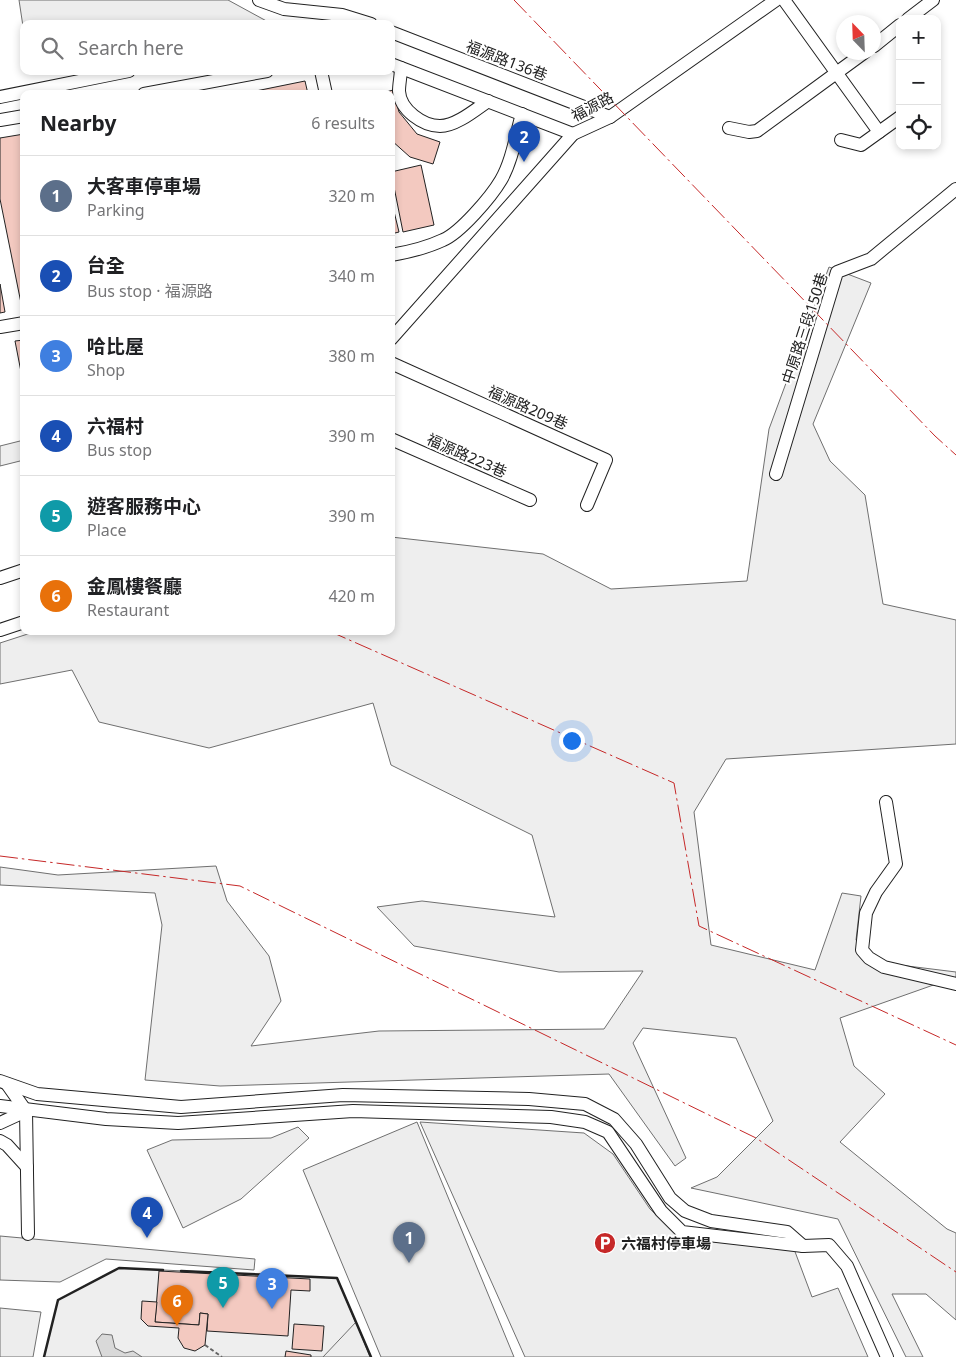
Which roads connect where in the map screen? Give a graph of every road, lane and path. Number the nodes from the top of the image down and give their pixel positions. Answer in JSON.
{"nodes":[{"id":1,"x":259,"y":0,"type":"edge"},
{"id":2,"x":776,"y":0,"type":"edge"},
{"id":3,"x":784,"y":0,"type":"edge"},
{"id":4,"x":933,"y":0,"type":"edge"},
{"id":5,"x":913,"y":15,"type":"edge"},
{"id":6,"x":358,"y":20,"type":"edge"},
{"id":7,"x":896,"y":29,"type":"edge"},
{"id":8,"x":395,"y":34,"type":"edge"},
{"id":9,"x":881,"y":41,"type":"edge"},
{"id":10,"x":855,"y":60,"type":"edge"},
{"id":11,"x":396,"y":66,"type":"edge"},
{"id":12,"x":837,"y":74,"type":"junction"},
{"id":13,"x":110,"y":75,"type":"edge"},
{"id":14,"x":246,"y":75,"type":"edge"},
{"id":15,"x":322,"y":75,"type":"edge"},
{"id":16,"x":35,"y":90,"type":"edge"},
{"id":17,"x":165,"y":90,"type":"edge"},
{"id":18,"x":325,"y":90,"type":"edge"},
{"id":19,"x":20,"y":93,"type":"edge"},
{"id":20,"x":0,"y":97,"type":"edge"},
{"id":21,"x":488,"y":101,"type":"junction"},
{"id":22,"x":522,"y":114,"type":"junction"},
{"id":23,"x":20,"y":117,"type":"edge"},
{"id":24,"x":610,"y":118,"type":"junction"},
{"id":25,"x":0,"y":120,"type":"edge"},
{"id":26,"x":896,"y":120,"type":"edge"},
{"id":27,"x":729,"y":128,"type":"dead end"},
{"id":28,"x":879,"y":132,"type":"junction"},
{"id":29,"x":573,"y":134,"type":"junction"},
{"id":30,"x":841,"y":140,"type":"dead end"},
{"id":31,"x":956,"y":189,"type":"edge"},
{"id":32,"x":395,"y":254,"type":"edge"},
{"id":33,"x":20,"y":323,"type":"edge"},
{"id":34,"x":0,"y":327,"type":"edge"},
{"id":35,"x":395,"y":334,"type":"edge"},
{"id":36,"x":395,"y":365,"type":"edge"},
{"id":37,"x":395,"y":441,"type":"edge"},
{"id":38,"x":776,"y":474,"type":"dead end"},
{"id":39,"x":530,"y":500,"type":"dead end"},
{"id":40,"x":586,"y":505,"type":"dead end"},
{"id":41,"x":20,"y":571,"type":"edge"},
{"id":42,"x":0,"y":578,"type":"edge"},
{"id":43,"x":20,"y":623,"type":"edge"},
{"id":44,"x":0,"y":630,"type":"edge"},
{"id":45,"x":886,"y":802,"type":"dead end"},
{"id":46,"x":956,"y":984,"type":"edge"},
{"id":47,"x":3,"y":1082,"type":"edge"},
{"id":48,"x":0,"y":1106,"type":"edge"},
{"id":49,"x":26,"y":1111,"type":"junction"},
{"id":50,"x":0,"y":1123,"type":"edge"},
{"id":51,"x":0,"y":1141,"type":"edge"},
{"id":52,"x":27,"y":1167,"type":"junction"},
{"id":53,"x":28,"y":1234,"type":"dead end"},
{"id":54,"x":803,"y":1246,"type":"junction"},
{"id":55,"x":206,"y":1345,"type":"dead end"},
{"id":56,"x":222,"y":1357,"type":"edge"},
{"id":57,"x":887,"y":1357,"type":"edge"}],
"edges":[{"from":1,"to":6,"type":"street"},
{"from":2,"to":24,"type":"street","name":"福源路"},
{"from":3,"to":12,"type":"street"},
{"from":4,"to":5,"type":"street"},
{"from":7,"to":9,"type":"street"},
{"from":8,"to":24,"type":"street","name":"福源路136巷"},
{"from":10,"to":12,"type":"street"},
{"from":11,"to":21,"type":"street"},
{"from":11,"to":21,"type":"street"},
{"from":12,"to":27,"type":"street"},
{"from":12,"to":28,"type":"street"},
{"from":13,"to":16,"type":"street"},
{"from":14,"to":17,"type":"street"},
{"from":15,"to":18,"type":"street"},
{"from":19,"to":20,"type":"street"},
{"from":21,"to":22,"type":"street"},
{"from":22,"to":29,"type":"street"},
{"from":22,"to":32,"type":"street"},
{"from":23,"to":25,"type":"street"},
{"from":24,"to":29,"type":"street","name":"福源路"},
{"from":26,"to":28,"type":"street"},
{"from":28,"to":30,"type":"street"},
{"from":29,"to":35,"type":"street","name":"福源路"},
{"from":31,"to":38,"type":"street","name":"中原路三段150巷"},
{"from":33,"to":34,"type":"street"},
{"from":36,"to":40,"type":"street","name":"福源路209巷"},
{"from":37,"to":39,"type":"street","name":"福源路223巷"},
{"from":41,"to":42,"type":"street"},
{"from":43,"to":44,"type":"street"},
{"from":45,"to":46,"type":"street"},
{"from":47,"to":49,"type":"street"},
{"from":47,"to":54,"type":"street"},
{"from":48,"to":49,"type":"street"},
{"from":49,"to":50,"type":"street"},
{"from":49,"to":52,"type":"street"},
{"from":49,"to":54,"type":"street"},
{"from":51,"to":52,"type":"street"},
{"from":52,"to":53,"type":"street"},
{"from":54,"to":57,"type":"street"},
{"from":55,"to":56,"type":"path"}]}
